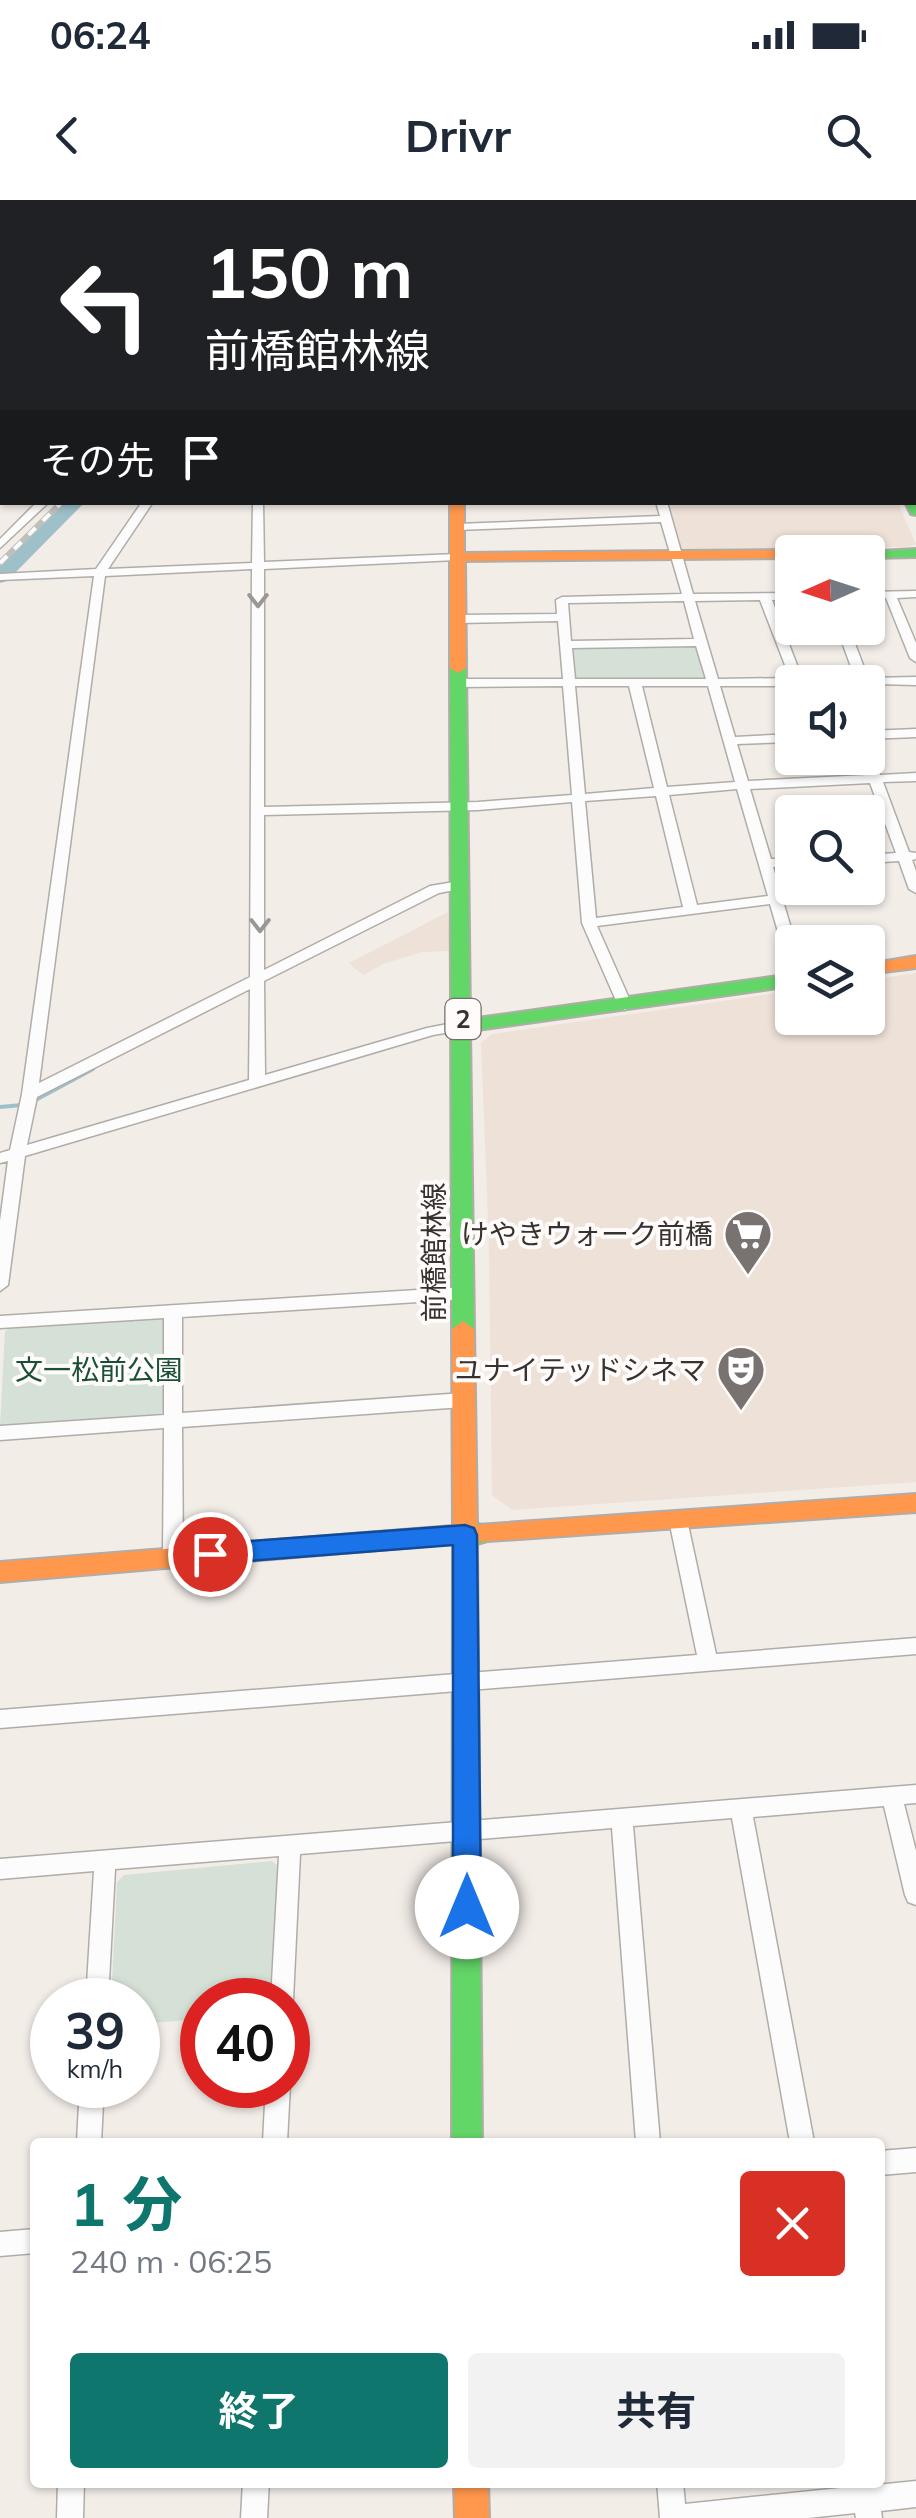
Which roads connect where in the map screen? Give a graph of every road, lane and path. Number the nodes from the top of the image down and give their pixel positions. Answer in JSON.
{"nodes":[{"id":1,"x":41,"y":505,"type":"edge"},
{"id":2,"x":146,"y":505,"type":"edge"},
{"id":3,"x":258,"y":505,"type":"edge"},
{"id":4,"x":457,"y":505,"type":"edge"},
{"id":5,"x":662,"y":505,"type":"edge"},
{"id":6,"x":666,"y":519,"type":"junction"},
{"id":7,"x":457,"y":527,"type":"junction"},
{"id":8,"x":0,"y":545,"type":"edge"},
{"id":9,"x":775,"y":554,"type":"edge"},
{"id":10,"x":885,"y":554,"type":"edge"},
{"id":11,"x":916,"y":554,"type":"edge"},
{"id":12,"x":676,"y":555,"type":"junction"},
{"id":13,"x":458,"y":557,"type":"junction"},
{"id":14,"x":258,"y":564,"type":"junction"},
{"id":15,"x":100,"y":572,"type":"junction"},
{"id":16,"x":4,"y":577,"type":"edge"},
{"id":17,"x":885,"y":594,"type":"edge"},
{"id":18,"x":890,"y":594,"type":"junction"},
{"id":19,"x":916,"y":594,"type":"edge"},
{"id":20,"x":686,"y":596,"type":"junction"},
{"id":21,"x":765,"y":596,"type":"junction"},
{"id":22,"x":775,"y":596,"type":"edge"},
{"id":23,"x":563,"y":617,"type":"junction"},
{"id":24,"x":458,"y":619,"type":"junction"},
{"id":25,"x":700,"y":642,"type":"junction"},
{"id":26,"x":566,"y":645,"type":"junction"},
{"id":27,"x":916,"y":658,"type":"edge"},
{"id":28,"x":791,"y":665,"type":"edge"},
{"id":29,"x":916,"y":681,"type":"edge"},
{"id":30,"x":775,"y":682,"type":"edge"},
{"id":31,"x":885,"y":682,"type":"edge"},
{"id":32,"x":458,"y":683,"type":"junction"},
{"id":33,"x":712,"y":683,"type":"junction"},
{"id":34,"x":569,"y":684,"type":"junction"},
{"id":35,"x":635,"y":684,"type":"junction"},
{"id":36,"x":916,"y":733,"type":"edge"},
{"id":37,"x":885,"y":734,"type":"edge"},
{"id":38,"x":775,"y":739,"type":"edge"},
{"id":39,"x":728,"y":741,"type":"junction"},
{"id":40,"x":873,"y":775,"type":"edge"},
{"id":41,"x":916,"y":777,"type":"edge"},
{"id":42,"x":874,"y":778,"type":"junction"},
{"id":43,"x":742,"y":785,"type":"junction"},
{"id":44,"x":660,"y":792,"type":"junction"},
{"id":45,"x":578,"y":798,"type":"junction"},
{"id":46,"x":460,"y":807,"type":"junction"},
{"id":47,"x":258,"y":810,"type":"junction"},
{"id":48,"x":910,"y":856,"type":"edge"},
{"id":49,"x":885,"y":857,"type":"edge"},
{"id":50,"x":764,"y":863,"type":"junction"},
{"id":51,"x":775,"y":863,"type":"edge"},
{"id":52,"x":460,"y":884,"type":"junction"},
{"id":53,"x":916,"y":888,"type":"edge"},
{"id":54,"x":775,"y":900,"type":"joint"},
{"id":55,"x":692,"y":910,"type":"junction"},
{"id":56,"x":589,"y":923,"type":"junction"},
{"id":57,"x":916,"y":962,"type":"edge"},
{"id":58,"x":885,"y":967,"type":"edge"},
{"id":59,"x":259,"y":978,"type":"junction"},
{"id":60,"x":775,"y":983,"type":"edge"},
{"id":61,"x":624,"y":1005,"type":"junction"},
{"id":62,"x":462,"y":1026,"type":"junction"},
{"id":63,"x":257,"y":1083,"type":"junction"},
{"id":64,"x":30,"y":1094,"type":"junction"},
{"id":65,"x":17,"y":1154,"type":"junction"},
{"id":66,"x":0,"y":1158,"type":"edge"},
{"id":67,"x":0,"y":1285,"type":"edge"},
{"id":68,"x":465,"y":1293,"type":"junction"},
{"id":69,"x":173,"y":1311,"type":"junction"},
{"id":70,"x":0,"y":1322,"type":"edge"},
{"id":71,"x":463,"y":1400,"type":"junction"},
{"id":72,"x":171,"y":1422,"type":"junction"},
{"id":73,"x":0,"y":1434,"type":"edge"},
{"id":74,"x":916,"y":1503,"type":"edge"},
{"id":75,"x":678,"y":1520,"type":"junction"},
{"id":76,"x":465,"y":1535,"type":"junction"},
{"id":77,"x":173,"y":1556,"type":"junction"},
{"id":78,"x":0,"y":1572,"type":"edge"},
{"id":79,"x":916,"y":1646,"type":"edge"},
{"id":80,"x":708,"y":1662,"type":"junction"},
{"id":81,"x":467,"y":1682,"type":"junction"},
{"id":82,"x":0,"y":1719,"type":"edge"},
{"id":83,"x":916,"y":1794,"type":"edge"},
{"id":84,"x":892,"y":1796,"type":"junction"},
{"id":85,"x":742,"y":1808,"type":"junction"},
{"id":86,"x":622,"y":1817,"type":"junction"},
{"id":87,"x":467,"y":1828,"type":"junction"},
{"id":88,"x":290,"y":1844,"type":"junction"},
{"id":89,"x":105,"y":1860,"type":"junction"},
{"id":90,"x":0,"y":1869,"type":"edge"},
{"id":91,"x":916,"y":1895,"type":"edge"},
{"id":92,"x":98,"y":1978,"type":"edge"},
{"id":93,"x":283,"y":1978,"type":"edge"},
{"id":94,"x":91,"y":2108,"type":"edge"},
{"id":95,"x":277,"y":2108,"type":"edge"},
{"id":96,"x":89,"y":2138,"type":"edge"},
{"id":97,"x":276,"y":2138,"type":"edge"},
{"id":98,"x":466,"y":2138,"type":"edge"},
{"id":99,"x":648,"y":2138,"type":"edge"},
{"id":100,"x":801,"y":2138,"type":"edge"},
{"id":101,"x":916,"y":2160,"type":"edge"},
{"id":102,"x":885,"y":2163,"type":"edge"},
{"id":103,"x":30,"y":2241,"type":"edge"},
{"id":104,"x":0,"y":2244,"type":"edge"},
{"id":105,"x":72,"y":2488,"type":"edge"},
{"id":106,"x":256,"y":2488,"type":"edge"},
{"id":107,"x":471,"y":2488,"type":"edge"},
{"id":108,"x":671,"y":2488,"type":"edge"},
{"id":109,"x":916,"y":2494,"type":"edge"},
{"id":110,"x":866,"y":2500,"type":"edge"},
{"id":111,"x":70,"y":2518,"type":"edge"},
{"id":112,"x":254,"y":2518,"type":"edge"},
{"id":113,"x":472,"y":2518,"type":"edge"},
{"id":114,"x":675,"y":2518,"type":"edge"}],
"edges":[{"from":1,"to":8,"type":"street"},
{"from":2,"to":15,"type":"street"},
{"from":3,"to":14,"type":"street"},
{"from":4,"to":7,"type":"main road","name":"前橋館林線","number":"2"},
{"from":5,"to":6,"type":"street"},
{"from":6,"to":7,"type":"street"},
{"from":6,"to":12,"type":"street"},
{"from":7,"to":13,"type":"main road","name":"前橋館林線","number":"2"},
{"from":9,"to":12,"type":"main road"},
{"from":10,"to":11,"type":"main road"},
{"from":12,"to":13,"type":"main road"},
{"from":12,"to":20,"type":"street"},
{"from":13,"to":14,"type":"street"},
{"from":13,"to":24,"type":"main road","name":"前橋館林線","number":"2"},
{"from":14,"to":15,"type":"street"},
{"from":14,"to":47,"type":"street","one_way":true},
{"from":15,"to":16,"type":"street"},
{"from":15,"to":64,"type":"street"},
{"from":17,"to":18,"type":"street"},
{"from":18,"to":19,"type":"street"},
{"from":18,"to":27,"type":"street"},
{"from":20,"to":21,"type":"street"},
{"from":20,"to":23,"type":"street"},
{"from":20,"to":25,"type":"street"},
{"from":21,"to":22,"type":"street"},
{"from":21,"to":28,"type":"street"},
{"from":23,"to":24,"type":"street"},
{"from":23,"to":26,"type":"street"},
{"from":24,"to":32,"type":"main road","name":"前橋館林線","number":"2"},
{"from":25,"to":26,"type":"street"},
{"from":25,"to":33,"type":"street"},
{"from":26,"to":34,"type":"street"},
{"from":29,"to":31,"type":"street"},
{"from":30,"to":33,"type":"street"},
{"from":32,"to":34,"type":"street"},
{"from":32,"to":46,"type":"main road","name":"前橋館林線","number":"2"},
{"from":33,"to":35,"type":"street"},
{"from":33,"to":39,"type":"street"},
{"from":34,"to":35,"type":"street"},
{"from":34,"to":45,"type":"street"},
{"from":35,"to":44,"type":"street"},
{"from":36,"to":37,"type":"street"},
{"from":38,"to":39,"type":"street"},
{"from":39,"to":43,"type":"street"},
{"from":40,"to":42,"type":"street"},
{"from":41,"to":42,"type":"street"},
{"from":42,"to":43,"type":"street"},
{"from":42,"to":48,"type":"street"},
{"from":43,"to":44,"type":"street"},
{"from":43,"to":50,"type":"street"},
{"from":44,"to":45,"type":"street"},
{"from":44,"to":55,"type":"street"},
{"from":45,"to":46,"type":"street"},
{"from":45,"to":56,"type":"street"},
{"from":46,"to":47,"type":"street"},
{"from":46,"to":52,"type":"main road","name":"前橋館林線","number":"2"},
{"from":47,"to":59,"type":"street","one_way":true},
{"from":48,"to":49,"type":"street"},
{"from":48,"to":53,"type":"street"},
{"from":50,"to":51,"type":"street"},
{"from":50,"to":54,"type":"street"},
{"from":52,"to":59,"type":"street"},
{"from":52,"to":62,"type":"main road","name":"前橋館林線","number":"2"},
{"from":54,"to":55,"type":"street"},
{"from":55,"to":56,"type":"street"},
{"from":56,"to":61,"type":"street"},
{"from":57,"to":58,"type":"main road"},
{"from":59,"to":63,"type":"street"},
{"from":59,"to":64,"type":"street"},
{"from":60,"to":61,"type":"main road"},
{"from":61,"to":62,"type":"main road"},
{"from":62,"to":63,"type":"street"},
{"from":62,"to":68,"type":"main road","name":"前橋館林線","number":"2"},
{"from":63,"to":65,"type":"street"},
{"from":64,"to":65,"type":"street"},
{"from":65,"to":66,"type":"street"},
{"from":65,"to":67,"type":"street"},
{"from":68,"to":69,"type":"street"},
{"from":68,"to":71,"type":"main road","name":"前橋館林線","number":"2"},
{"from":69,"to":70,"type":"street"},
{"from":69,"to":72,"type":"street"},
{"from":71,"to":72,"type":"street"},
{"from":71,"to":76,"type":"main road","name":"前橋館林線","number":"2"},
{"from":72,"to":73,"type":"street"},
{"from":72,"to":77,"type":"street"},
{"from":74,"to":75,"type":"main road"},
{"from":75,"to":76,"type":"main road"},
{"from":75,"to":80,"type":"street"},
{"from":76,"to":77,"type":"main road"},
{"from":76,"to":81,"type":"main road","name":"前橋館林線"},
{"from":77,"to":78,"type":"main road"},
{"from":79,"to":80,"type":"street"},
{"from":80,"to":81,"type":"street"},
{"from":81,"to":82,"type":"street"},
{"from":81,"to":87,"type":"main road","name":"前橋館林線"},
{"from":83,"to":84,"type":"street"},
{"from":84,"to":85,"type":"street"},
{"from":84,"to":91,"type":"street"},
{"from":85,"to":86,"type":"street"},
{"from":85,"to":100,"type":"street"},
{"from":86,"to":87,"type":"street"},
{"from":86,"to":99,"type":"street"},
{"from":87,"to":88,"type":"street"},
{"from":87,"to":98,"type":"main road","name":"前橋館林線"},
{"from":88,"to":89,"type":"street"},
{"from":88,"to":93,"type":"street"},
{"from":89,"to":90,"type":"street"},
{"from":89,"to":92,"type":"street"},
{"from":94,"to":96,"type":"street"},
{"from":95,"to":97,"type":"street"},
{"from":101,"to":102,"type":"street"},
{"from":103,"to":104,"type":"street"},
{"from":105,"to":111,"type":"street"},
{"from":106,"to":112,"type":"street"},
{"from":107,"to":113,"type":"main road"},
{"from":108,"to":114,"type":"street"},
{"from":109,"to":110,"type":"street"},
{"from":110,"to":114,"type":"street"}]}
